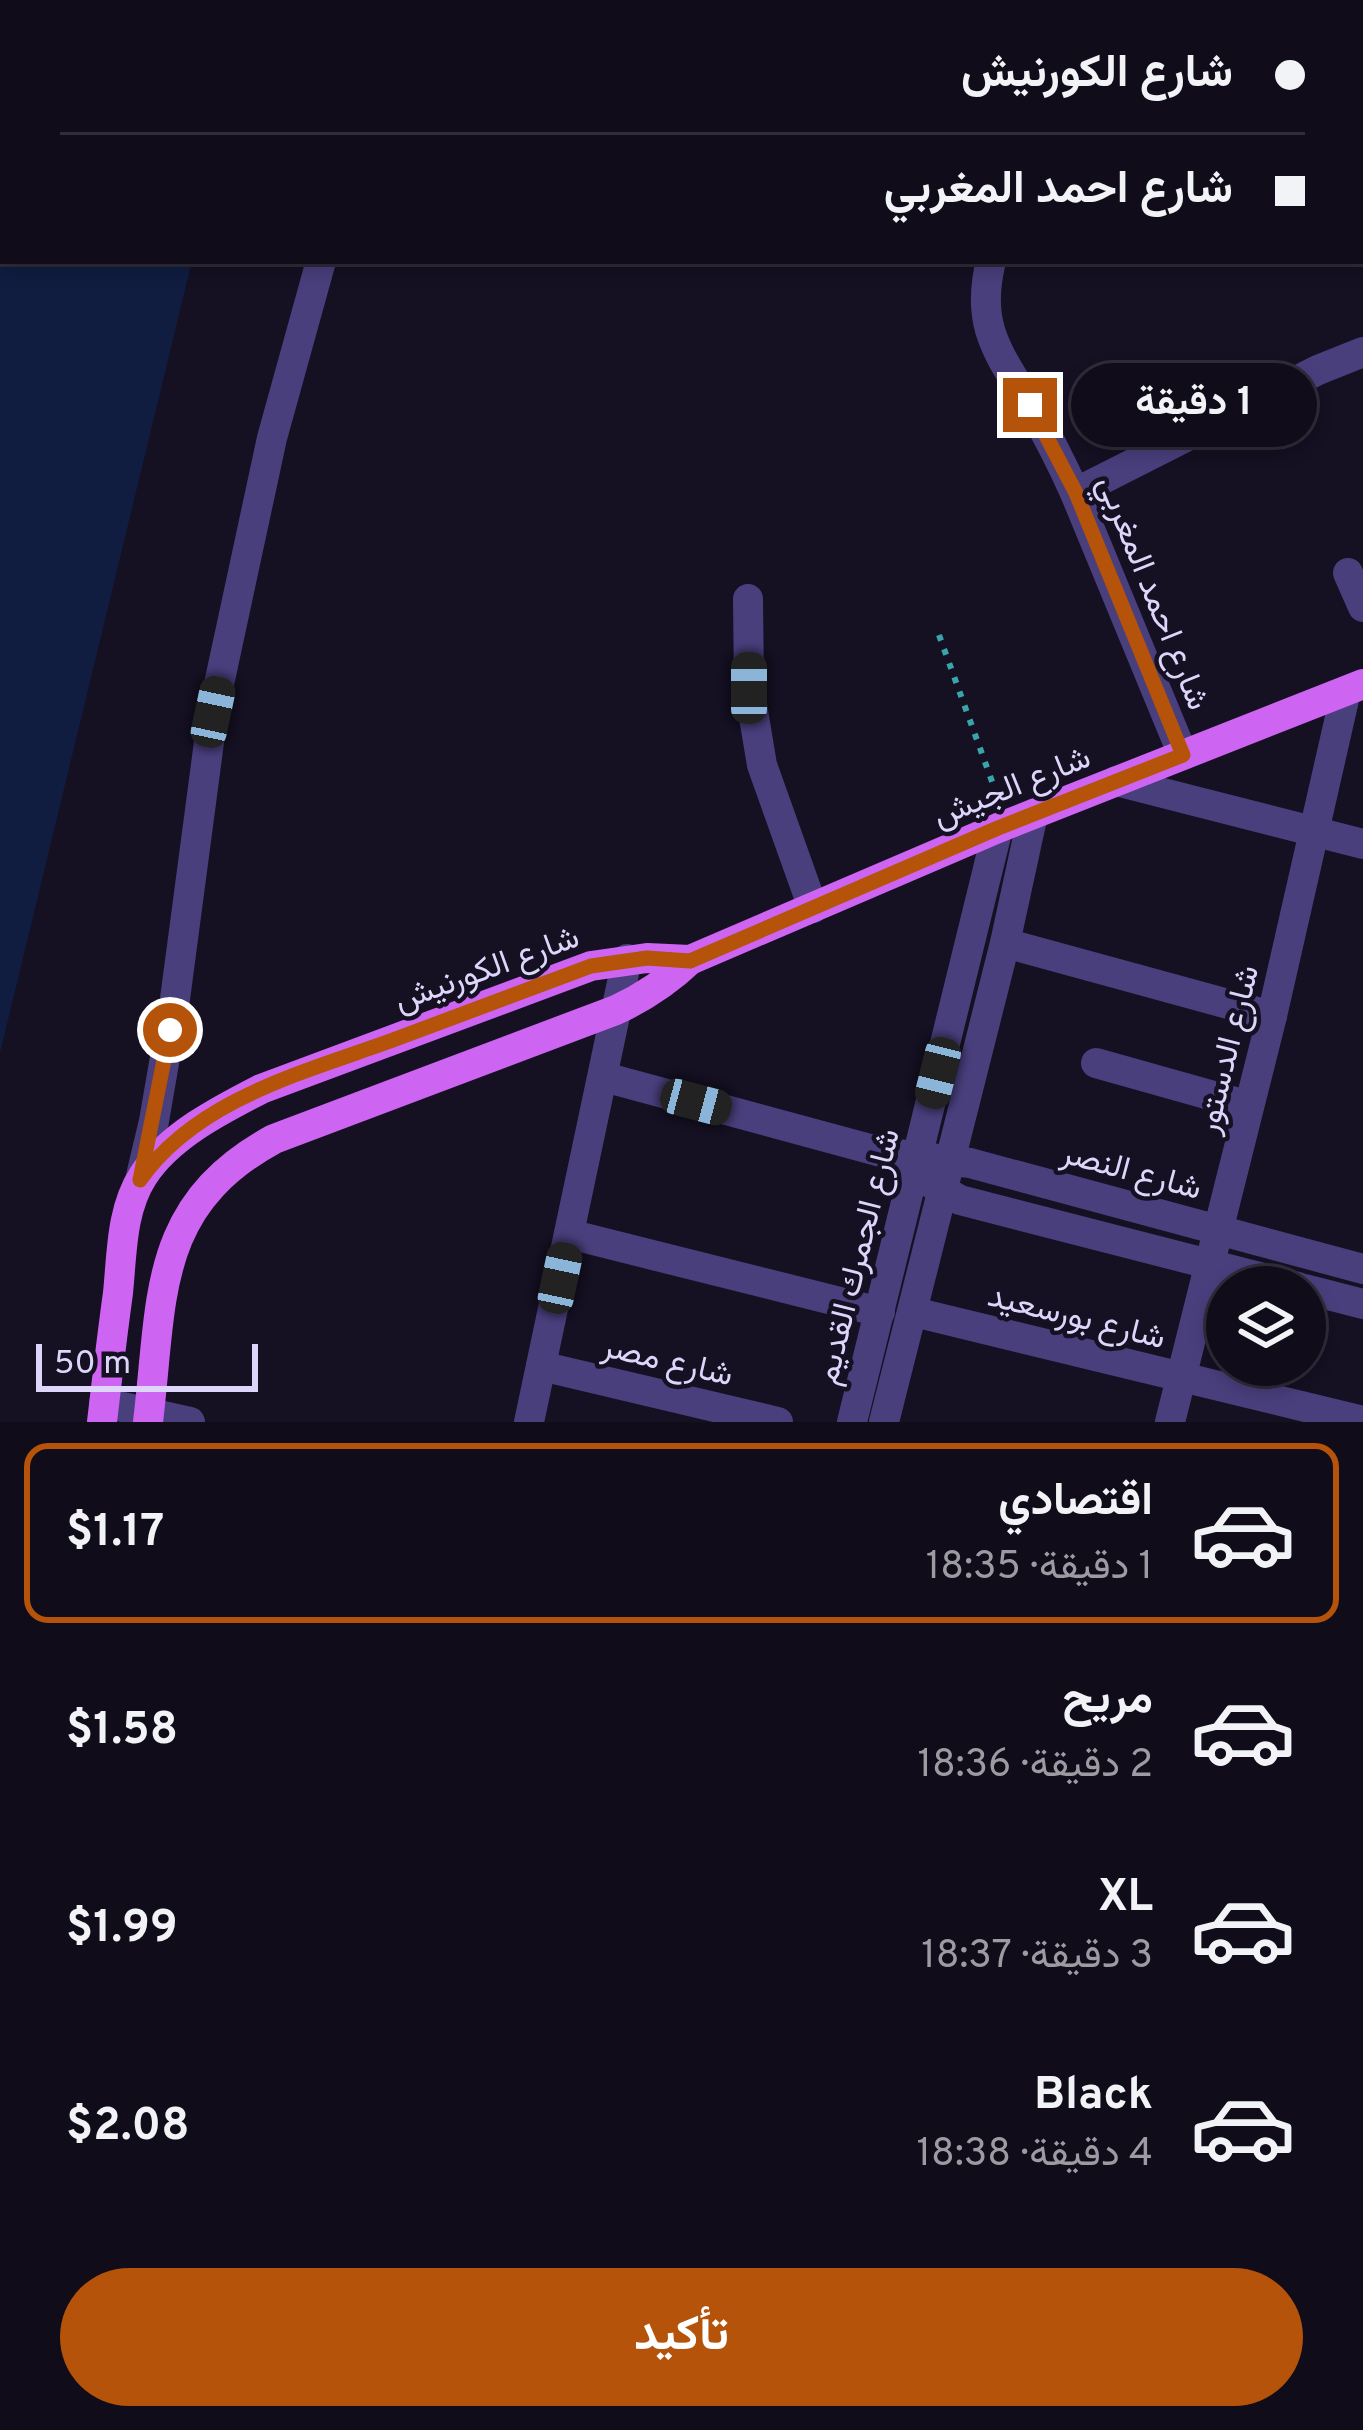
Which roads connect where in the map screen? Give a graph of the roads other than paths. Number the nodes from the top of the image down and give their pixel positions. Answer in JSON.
{"nodes":[{"id":1,"x":320,"y":264,"type":"edge"},
{"id":2,"x":991,"y":264,"type":"edge"},
{"id":3,"x":1363,"y":352,"type":"edge"},
{"id":4,"x":1076,"y":493,"type":"junction"},
{"id":5,"x":1348,"y":573,"type":"dead end"},
{"id":6,"x":748,"y":599,"type":"dead end"},
{"id":7,"x":1363,"y":607,"type":"edge"},
{"id":8,"x":1354,"y":687,"type":"edge"},
{"id":9,"x":1183,"y":755,"type":"junction"},
{"id":10,"x":1116,"y":781,"type":"junction"},
{"id":11,"x":1013,"y":822,"type":"junction"},
{"id":12,"x":1315,"y":832,"type":"junction"},
{"id":13,"x":1363,"y":844,"type":"edge"},
{"id":14,"x":813,"y":908,"type":"junction"},
{"id":15,"x":1006,"y":943,"type":"junction"},
{"id":16,"x":627,"y":959,"type":"junction"},
{"id":17,"x":690,"y":961,"type":"junction"},
{"id":18,"x":616,"y":1010,"type":"junction"},
{"id":19,"x":1272,"y":1016,"type":"junction"},
{"id":20,"x":1096,"y":1063,"type":"dead end"},
{"id":21,"x":604,"y":1076,"type":"junction"},
{"id":22,"x":1250,"y":1106,"type":"junction"},
{"id":23,"x":950,"y":1160,"type":"junction"},
{"id":24,"x":916,"y":1164,"type":"junction"},
{"id":25,"x":140,"y":1180,"type":"junction"},
{"id":26,"x":942,"y":1190,"type":"junction"},
{"id":27,"x":1220,"y":1230,"type":"junction"},
{"id":28,"x":569,"y":1234,"type":"junction"},
{"id":29,"x":1211,"y":1264,"type":"junction"},
{"id":30,"x":1218,"y":1266,"type":"edge"},
{"id":31,"x":1363,"y":1269,"type":"edge"},
{"id":32,"x":1326,"y":1294,"type":"edge"},
{"id":33,"x":1363,"y":1304,"type":"edge"},
{"id":34,"x":880,"y":1312,"type":"junction"},
{"id":35,"x":914,"y":1312,"type":"junction"},
{"id":36,"x":541,"y":1366,"type":"junction"},
{"id":37,"x":1182,"y":1377,"type":"junction"},
{"id":38,"x":103,"y":1412,"type":"edge"},
{"id":39,"x":149,"y":1417,"type":"edge"},
{"id":40,"x":1363,"y":1421,"type":"edge"},
{"id":41,"x":190,"y":1422,"type":"edge"},
{"id":42,"x":529,"y":1422,"type":"edge"},
{"id":43,"x":778,"y":1422,"type":"edge"},
{"id":44,"x":852,"y":1422,"type":"edge"},
{"id":45,"x":884,"y":1422,"type":"edge"},
{"id":46,"x":1170,"y":1422,"type":"edge"}],
"edges":[{"from":1,"to":25,"type":"street","name":"شارع الكورنيش"},
{"from":2,"to":4,"type":"street","name":"شارع احمد المغربي"},
{"from":3,"to":4,"type":"street"},
{"from":4,"to":9,"type":"street","name":"شارع احمد المغربي"},
{"from":5,"to":7,"type":"street"},
{"from":6,"to":14,"type":"street"},
{"from":8,"to":9,"type":"main road","name":"شارع الجيش"},
{"from":8,"to":12,"type":"street","name":"شارع الدستور"},
{"from":9,"to":10,"type":"main road","name":"شارع الجيش"},
{"from":10,"to":11,"type":"main road","name":"شارع الجيش"},
{"from":10,"to":12,"type":"street"},
{"from":11,"to":14,"type":"main road","name":"شارع الجيش"},
{"from":11,"to":15,"type":"street","name":"شارع الجمرك القديم"},
{"from":11,"to":24,"type":"street","name":"شارع الجمرك القديم"},
{"from":12,"to":13,"type":"street"},
{"from":12,"to":19,"type":"street","name":"شارع الدستور"},
{"from":14,"to":17,"type":"main road","name":"شارع الجيش"},
{"from":15,"to":19,"type":"street"},
{"from":15,"to":23,"type":"street","name":"شارع الجمرك القديم"},
{"from":16,"to":17,"type":"main road","name":"شارع الكورنيش"},
{"from":16,"to":18,"type":"street"},
{"from":16,"to":25,"type":"main road","name":"شارع الكورنيش"},
{"from":17,"to":18,"type":"main road"},
{"from":18,"to":21,"type":"street"},
{"from":18,"to":39,"type":"main road"},
{"from":19,"to":22,"type":"street","name":"شارع الدستور"},
{"from":20,"to":22,"type":"street"},
{"from":21,"to":24,"type":"street","name":"شارع النصر"},
{"from":21,"to":28,"type":"street"},
{"from":22,"to":27,"type":"street","name":"شارع الدستور"},
{"from":23,"to":24,"type":"street","name":"شارع النصر"},
{"from":23,"to":26,"type":"street","name":"شارع الجمرك القديم"},
{"from":23,"to":27,"type":"street","name":"شارع النصر"},
{"from":24,"to":26,"type":"street","name":"شارع النصر"},
{"from":24,"to":34,"type":"street","name":"شارع الجمرك القديم"},
{"from":25,"to":38,"type":"main road","name":"شارع الكورنيش"},
{"from":26,"to":29,"type":"street","name":"شارع النصر"},
{"from":26,"to":35,"type":"street","name":"شارع الجمرك القديم"},
{"from":27,"to":29,"type":"street","name":"شارع الدستور"},
{"from":27,"to":31,"type":"street","name":"شارع النصر"},
{"from":28,"to":34,"type":"street"},
{"from":28,"to":36,"type":"street"},
{"from":29,"to":30,"type":"street","name":"شارع النصر"},
{"from":29,"to":37,"type":"street","name":"شارع الدستور"},
{"from":32,"to":33,"type":"street","name":"شارع النصر"},
{"from":34,"to":44,"type":"street","name":"شارع الجمرك القديم"},
{"from":35,"to":37,"type":"street","name":"شارع بورسعيد"},
{"from":35,"to":45,"type":"street","name":"شارع الجمرك القديم"},
{"from":36,"to":42,"type":"street"},
{"from":36,"to":43,"type":"street","name":"شارع مصر"},
{"from":37,"to":40,"type":"street","name":"شارع بورسعيد"},
{"from":37,"to":46,"type":"street","name":"شارع الدستور"},
{"from":38,"to":39,"type":"street"},
{"from":39,"to":41,"type":"street"}]}
